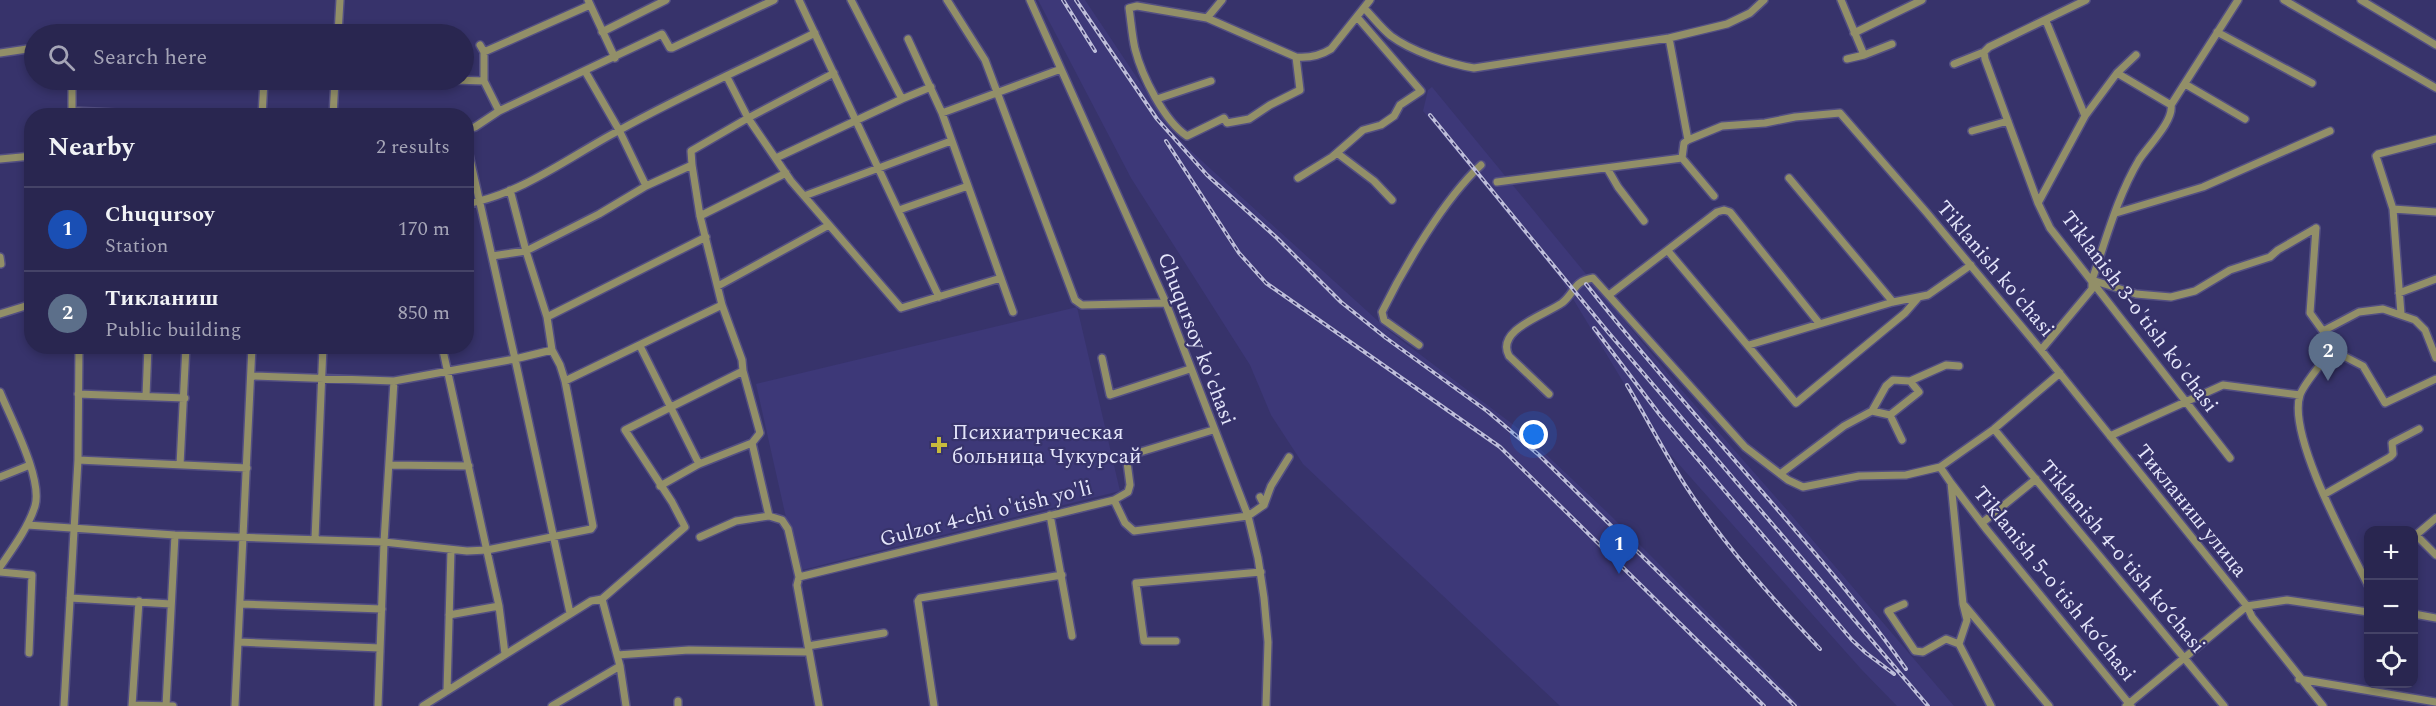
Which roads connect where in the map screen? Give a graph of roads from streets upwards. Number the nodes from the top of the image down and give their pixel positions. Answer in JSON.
{"nodes":[{"id":1,"x":340,"y":0,"type":"edge"},
{"id":2,"x":666,"y":0,"type":"edge"},
{"id":3,"x":774,"y":0,"type":"edge"},
{"id":4,"x":799,"y":0,"type":"edge"},
{"id":5,"x":851,"y":0,"type":"edge"},
{"id":6,"x":947,"y":0,"type":"edge"},
{"id":7,"x":1030,"y":0,"type":"edge"},
{"id":8,"x":1222,"y":0,"type":"edge"},
{"id":9,"x":1370,"y":0,"type":"edge"},
{"id":10,"x":1763,"y":0,"type":"edge"},
{"id":11,"x":1841,"y":0,"type":"edge"},
{"id":12,"x":1922,"y":0,"type":"edge"},
{"id":13,"x":2085,"y":0,"type":"edge"},
{"id":14,"x":2238,"y":0,"type":"edge"},
{"id":15,"x":2284,"y":0,"type":"edge"},
{"id":16,"x":2361,"y":0,"type":"edge"},
{"id":17,"x":589,"y":2,"type":"edge"},
{"id":18,"x":1137,"y":3,"type":"edge"},
{"id":19,"x":1364,"y":8,"type":"junction"},
{"id":20,"x":1357,"y":17,"type":"junction"},
{"id":21,"x":1207,"y":18,"type":"junction"},
{"id":22,"x":2046,"y":21,"type":"junction"},
{"id":23,"x":339,"y":24,"type":"edge"},
{"id":24,"x":602,"y":32,"type":"junction"},
{"id":25,"x":2217,"y":32,"type":"junction"},
{"id":26,"x":815,"y":33,"type":"junction"},
{"id":27,"x":1854,"y":33,"type":"junction"},
{"id":28,"x":1669,"y":38,"type":"junction"},
{"id":29,"x":908,"y":39,"type":"dead end"},
{"id":30,"x":1892,"y":45,"type":"dead end"},
{"id":31,"x":2436,"y":45,"type":"edge"},
{"id":32,"x":24,"y":49,"type":"edge"},
{"id":33,"x":1984,"y":52,"type":"junction"},
{"id":34,"x":0,"y":53,"type":"edge"},
{"id":35,"x":1864,"y":56,"type":"junction"},
{"id":36,"x":2136,"y":56,"type":"dead end"},
{"id":37,"x":1296,"y":57,"type":"junction"},
{"id":38,"x":615,"y":58,"type":"junction"},
{"id":39,"x":1847,"y":60,"type":"dead end"},
{"id":40,"x":1954,"y":64,"type":"dead end"},
{"id":41,"x":1060,"y":69,"type":"junction"},
{"id":42,"x":585,"y":71,"type":"junction"},
{"id":43,"x":834,"y":73,"type":"junction"},
{"id":44,"x":2117,"y":73,"type":"junction"},
{"id":45,"x":728,"y":77,"type":"junction"},
{"id":46,"x":474,"y":81,"type":"edge"},
{"id":47,"x":484,"y":81,"type":"junction"},
{"id":48,"x":1211,"y":81,"type":"dead end"},
{"id":49,"x":2312,"y":83,"type":"dead end"},
{"id":50,"x":2185,"y":84,"type":"junction"},
{"id":51,"x":931,"y":87,"type":"junction"},
{"id":52,"x":2436,"y":88,"type":"edge"},
{"id":53,"x":72,"y":90,"type":"edge"},
{"id":54,"x":263,"y":90,"type":"edge"},
{"id":55,"x":334,"y":90,"type":"edge"},
{"id":56,"x":997,"y":93,"type":"junction"},
{"id":57,"x":902,"y":99,"type":"junction"},
{"id":58,"x":1157,"y":99,"type":"junction"},
{"id":59,"x":2171,"y":105,"type":"junction"},
{"id":60,"x":72,"y":108,"type":"edge"},
{"id":61,"x":262,"y":108,"type":"edge"},
{"id":62,"x":333,"y":108,"type":"edge"},
{"id":63,"x":499,"y":111,"type":"junction"},
{"id":64,"x":942,"y":113,"type":"junction"},
{"id":65,"x":2085,"y":116,"type":"junction"},
{"id":66,"x":748,"y":118,"type":"junction"},
{"id":67,"x":2245,"y":119,"type":"dead end"},
{"id":68,"x":857,"y":120,"type":"junction"},
{"id":69,"x":2008,"y":121,"type":"junction"},
{"id":70,"x":474,"y":127,"type":"edge"},
{"id":71,"x":619,"y":130,"type":"junction"},
{"id":72,"x":1972,"y":131,"type":"dead end"},
{"id":73,"x":2330,"y":131,"type":"dead end"},
{"id":74,"x":2436,"y":139,"type":"edge"},
{"id":75,"x":1688,"y":140,"type":"junction"},
{"id":76,"x":951,"y":141,"type":"junction"},
{"id":77,"x":1336,"y":153,"type":"junction"},
{"id":78,"x":24,"y":157,"type":"edge"},
{"id":79,"x":776,"y":158,"type":"junction"},
{"id":80,"x":1682,"y":158,"type":"junction"},
{"id":81,"x":0,"y":159,"type":"edge"},
{"id":82,"x":692,"y":165,"type":"junction"},
{"id":83,"x":1481,"y":165,"type":"dead end"},
{"id":84,"x":879,"y":168,"type":"junction"},
{"id":85,"x":1607,"y":168,"type":"junction"},
{"id":86,"x":474,"y":173,"type":"edge"},
{"id":87,"x":786,"y":173,"type":"junction"},
{"id":88,"x":1298,"y":178,"type":"dead end"},
{"id":89,"x":1789,"y":178,"type":"dead end"},
{"id":90,"x":1497,"y":182,"type":"dead end"},
{"id":91,"x":646,"y":186,"type":"junction"},
{"id":92,"x":968,"y":186,"type":"junction"},
{"id":93,"x":510,"y":190,"type":"junction"},
{"id":94,"x":804,"y":196,"type":"junction"},
{"id":95,"x":1714,"y":196,"type":"dead end"},
{"id":96,"x":1392,"y":200,"type":"dead end"},
{"id":97,"x":481,"y":201,"type":"junction"},
{"id":98,"x":474,"y":202,"type":"edge"},
{"id":99,"x":2038,"y":203,"type":"junction"},
{"id":100,"x":2393,"y":209,"type":"junction"},
{"id":101,"x":899,"y":210,"type":"junction"},
{"id":102,"x":2436,"y":212,"type":"edge"},
{"id":103,"x":2116,"y":213,"type":"junction"},
{"id":104,"x":700,"y":216,"type":"junction"},
{"id":105,"x":1644,"y":220,"type":"dead end"},
{"id":106,"x":829,"y":225,"type":"junction"},
{"id":107,"x":706,"y":237,"type":"junction"},
{"id":108,"x":526,"y":251,"type":"junction"},
{"id":109,"x":1668,"y":251,"type":"junction"},
{"id":110,"x":492,"y":256,"type":"junction"},
{"id":111,"x":1971,"y":265,"type":"junction"},
{"id":112,"x":1001,"y":278,"type":"junction"},
{"id":113,"x":2436,"y":279,"type":"edge"},
{"id":114,"x":2092,"y":280,"type":"junction"},
{"id":115,"x":718,"y":286,"type":"junction"},
{"id":116,"x":2399,"y":293,"type":"junction"},
{"id":117,"x":1609,"y":295,"type":"junction"},
{"id":118,"x":939,"y":297,"type":"junction"},
{"id":119,"x":1918,"y":298,"type":"junction"},
{"id":120,"x":1893,"y":302,"type":"junction"},
{"id":121,"x":1166,"y":303,"type":"junction"},
{"id":122,"x":722,"y":305,"type":"junction"},
{"id":123,"x":24,"y":306,"type":"edge"},
{"id":124,"x":1012,"y":312,"type":"dead end"},
{"id":125,"x":0,"y":314,"type":"edge"},
{"id":126,"x":2401,"y":314,"type":"junction"},
{"id":127,"x":547,"y":316,"type":"junction"},
{"id":128,"x":1820,"y":323,"type":"junction"},
{"id":129,"x":2323,"y":331,"type":"junction"},
{"id":130,"x":640,"y":345,"type":"junction"},
{"id":131,"x":1419,"y":345,"type":"dead end"},
{"id":132,"x":1749,"y":345,"type":"junction"},
{"id":133,"x":551,"y":348,"type":"junction"},
{"id":134,"x":2041,"y":350,"type":"junction"},
{"id":135,"x":2332,"y":350,"type":"junction"},
{"id":136,"x":79,"y":354,"type":"edge"},
{"id":137,"x":148,"y":354,"type":"edge"},
{"id":138,"x":186,"y":354,"type":"edge"},
{"id":139,"x":251,"y":354,"type":"edge"},
{"id":140,"x":323,"y":354,"type":"edge"},
{"id":141,"x":444,"y":354,"type":"edge"},
{"id":142,"x":1102,"y":358,"type":"dead end"},
{"id":143,"x":2436,"y":358,"type":"edge"},
{"id":144,"x":515,"y":359,"type":"junction"},
{"id":145,"x":1959,"y":366,"type":"dead end"},
{"id":146,"x":1190,"y":369,"type":"junction"},
{"id":147,"x":743,"y":371,"type":"junction"},
{"id":148,"x":447,"y":372,"type":"junction"},
{"id":149,"x":2060,"y":373,"type":"junction"},
{"id":150,"x":250,"y":376,"type":"junction"},
{"id":151,"x":322,"y":378,"type":"junction"},
{"id":152,"x":2436,"y":379,"type":"edge"},
{"id":153,"x":394,"y":381,"type":"junction"},
{"id":154,"x":565,"y":381,"type":"junction"},
{"id":155,"x":1910,"y":381,"type":"junction"},
{"id":156,"x":0,"y":392,"type":"edge"},
{"id":157,"x":78,"y":394,"type":"junction"},
{"id":158,"x":1549,"y":394,"type":"dead end"},
{"id":159,"x":2300,"y":395,"type":"junction"},
{"id":160,"x":146,"y":396,"type":"junction"},
{"id":161,"x":184,"y":398,"type":"junction"},
{"id":162,"x":2186,"y":401,"type":"junction"},
{"id":163,"x":669,"y":407,"type":"junction"},
{"id":164,"x":1872,"y":411,"type":"junction"},
{"id":165,"x":1890,"y":416,"type":"junction"},
{"id":166,"x":1994,"y":429,"type":"junction"},
{"id":167,"x":2419,"y":429,"type":"dead end"},
{"id":168,"x":1214,"y":430,"type":"junction"},
{"id":169,"x":2110,"y":436,"type":"junction"},
{"id":170,"x":1902,"y":440,"type":"dead end"},
{"id":171,"x":752,"y":443,"type":"junction"},
{"id":172,"x":1289,"y":457,"type":"dead end"},
{"id":173,"x":2230,"y":458,"type":"dead end"},
{"id":174,"x":78,"y":460,"type":"junction"},
{"id":175,"x":699,"y":464,"type":"junction"},
{"id":176,"x":30,"y":465,"type":"junction"},
{"id":177,"x":180,"y":465,"type":"junction"},
{"id":178,"x":389,"y":465,"type":"junction"},
{"id":179,"x":469,"y":466,"type":"junction"},
{"id":180,"x":1941,"y":467,"type":"junction"},
{"id":181,"x":247,"y":468,"type":"junction"},
{"id":182,"x":1777,"y":472,"type":"junction"},
{"id":183,"x":0,"y":477,"type":"edge"},
{"id":184,"x":2036,"y":479,"type":"junction"},
{"id":185,"x":1951,"y":483,"type":"junction"},
{"id":186,"x":660,"y":486,"type":"junction"},
{"id":187,"x":2325,"y":494,"type":"junction"},
{"id":188,"x":1260,"y":497,"type":"dead end"},
{"id":189,"x":1114,"y":500,"type":"junction"},
{"id":190,"x":1264,"y":505,"type":"junction"},
{"id":191,"x":1050,"y":515,"type":"junction"},
{"id":192,"x":769,"y":516,"type":"junction"},
{"id":193,"x":1248,"y":516,"type":"junction"},
{"id":194,"x":2436,"y":518,"type":"edge"},
{"id":195,"x":1982,"y":524,"type":"junction"},
{"id":196,"x":27,"y":525,"type":"junction"},
{"id":197,"x":75,"y":528,"type":"junction"},
{"id":198,"x":175,"y":535,"type":"junction"},
{"id":199,"x":555,"y":537,"type":"junction"},
{"id":200,"x":700,"y":537,"type":"dead end"},
{"id":201,"x":243,"y":538,"type":"junction"},
{"id":202,"x":315,"y":539,"type":"junction"},
{"id":203,"x":384,"y":542,"type":"junction"},
{"id":204,"x":451,"y":550,"type":"junction"},
{"id":205,"x":487,"y":550,"type":"junction"},
{"id":206,"x":2436,"y":555,"type":"edge"},
{"id":207,"x":0,"y":567,"type":"edge"},
{"id":208,"x":0,"y":572,"type":"edge"},
{"id":209,"x":1261,"y":572,"type":"junction"},
{"id":210,"x":1062,"y":575,"type":"junction"},
{"id":211,"x":799,"y":577,"type":"junction"},
{"id":212,"x":2366,"y":580,"type":"edge"},
{"id":213,"x":70,"y":598,"type":"junction"},
{"id":214,"x":602,"y":599,"type":"junction"},
{"id":215,"x":139,"y":601,"type":"junction"},
{"id":216,"x":171,"y":604,"type":"junction"},
{"id":217,"x":240,"y":604,"type":"junction"},
{"id":218,"x":1904,"y":604,"type":"dead end"},
{"id":219,"x":1963,"y":604,"type":"junction"},
{"id":220,"x":499,"y":606,"type":"junction"},
{"id":221,"x":2247,"y":606,"type":"junction"},
{"id":222,"x":382,"y":609,"type":"junction"},
{"id":223,"x":2364,"y":611,"type":"edge"},
{"id":224,"x":570,"y":613,"type":"junction"},
{"id":225,"x":449,"y":615,"type":"junction"},
{"id":226,"x":2418,"y":615,"type":"edge"},
{"id":227,"x":2436,"y":618,"type":"edge"},
{"id":228,"x":885,"y":633,"type":"dead end"},
{"id":229,"x":1072,"y":636,"type":"dead end"},
{"id":230,"x":1176,"y":641,"type":"dead end"},
{"id":231,"x":239,"y":642,"type":"junction"},
{"id":232,"x":1959,"y":644,"type":"junction"},
{"id":233,"x":380,"y":648,"type":"junction"},
{"id":234,"x":809,"y":649,"type":"junction"},
{"id":235,"x":29,"y":652,"type":"dead end"},
{"id":236,"x":505,"y":654,"type":"junction"},
{"id":237,"x":617,"y":655,"type":"junction"},
{"id":238,"x":2185,"y":658,"type":"junction"},
{"id":239,"x":620,"y":666,"type":"junction"},
{"id":240,"x":2299,"y":679,"type":"junction"},
{"id":241,"x":447,"y":691,"type":"junction"},
{"id":242,"x":2436,"y":702,"type":"edge"},
{"id":243,"x":132,"y":705,"type":"edge"},
{"id":244,"x":2129,"y":705,"type":"edge"},
{"id":245,"x":64,"y":706,"type":"edge"},
{"id":246,"x":166,"y":706,"type":"edge"},
{"id":247,"x":173,"y":706,"type":"edge"},
{"id":248,"x":235,"y":706,"type":"edge"},
{"id":249,"x":378,"y":706,"type":"edge"},
{"id":250,"x":423,"y":706,"type":"edge"},
{"id":251,"x":552,"y":706,"type":"edge"},
{"id":252,"x":626,"y":706,"type":"edge"},
{"id":253,"x":819,"y":706,"type":"edge"},
{"id":254,"x":934,"y":706,"type":"edge"},
{"id":255,"x":1266,"y":706,"type":"edge"},
{"id":256,"x":1990,"y":706,"type":"edge"},
{"id":257,"x":2049,"y":706,"type":"edge"},
{"id":258,"x":2224,"y":706,"type":"edge"},
{"id":259,"x":2323,"y":706,"type":"edge"}],
"edges":[{"from":1,"to":23,"type":"street"},
{"from":2,"to":24,"type":"street"},
{"from":3,"to":38,"type":"street"},
{"from":4,"to":26,"type":"street"},
{"from":5,"to":57,"type":"street"},
{"from":6,"to":56,"type":"street"},
{"from":7,"to":41,"type":"street","name":"Chuqursoy ko'chasi"},
{"from":8,"to":21,"type":"street"},
{"from":9,"to":19,"type":"street"},
{"from":10,"to":28,"type":"street"},
{"from":11,"to":27,"type":"street"},
{"from":12,"to":27,"type":"street"},
{"from":13,"to":22,"type":"street"},
{"from":14,"to":25,"type":"street"},
{"from":15,"to":52,"type":"street"},
{"from":16,"to":31,"type":"street"},
{"from":17,"to":24,"type":"street"},
{"from":17,"to":47,"type":"street"},
{"from":18,"to":21,"type":"street"},
{"from":18,"to":58,"type":"street"},
{"from":19,"to":20,"type":"street"},
{"from":19,"to":28,"type":"street"},
{"from":20,"to":37,"type":"street"},
{"from":20,"to":77,"type":"street"},
{"from":21,"to":37,"type":"street"},
{"from":22,"to":33,"type":"street"},
{"from":22,"to":65,"type":"street"},
{"from":24,"to":38,"type":"street"},
{"from":25,"to":49,"type":"street"},
{"from":25,"to":50,"type":"street"},
{"from":26,"to":43,"type":"street"},
{"from":26,"to":45,"type":"street"},
{"from":27,"to":35,"type":"street"},
{"from":28,"to":75,"type":"street"},
{"from":29,"to":51,"type":"street"},
{"from":30,"to":35,"type":"street"},
{"from":32,"to":34,"type":"street"},
{"from":33,"to":40,"type":"street"},
{"from":33,"to":69,"type":"street","name":"Tiklanish 3-o'tish ko'chasi"},
{"from":35,"to":39,"type":"street"},
{"from":36,"to":44,"type":"street"},
{"from":37,"to":58,"type":"street"},
{"from":38,"to":42,"type":"street"},
{"from":41,"to":56,"type":"street"},
{"from":41,"to":121,"type":"street","name":"Chuqursoy ko'chasi"},
{"from":42,"to":63,"type":"street"},
{"from":42,"to":71,"type":"street"},
{"from":43,"to":66,"type":"street"},
{"from":43,"to":68,"type":"street"},
{"from":44,"to":59,"type":"street"},
{"from":44,"to":65,"type":"street"},
{"from":45,"to":66,"type":"street"},
{"from":45,"to":71,"type":"street"},
{"from":46,"to":47,"type":"street"},
{"from":47,"to":63,"type":"street"},
{"from":48,"to":58,"type":"street"},
{"from":50,"to":59,"type":"street"},
{"from":50,"to":67,"type":"street"},
{"from":51,"to":57,"type":"street"},
{"from":51,"to":64,"type":"street"},
{"from":53,"to":60,"type":"street"},
{"from":54,"to":61,"type":"street"},
{"from":55,"to":62,"type":"street"},
{"from":56,"to":64,"type":"street"},
{"from":56,"to":121,"type":"street"},
{"from":57,"to":68,"type":"street"},
{"from":59,"to":103,"type":"street"},
{"from":63,"to":70,"type":"street"},
{"from":64,"to":76,"type":"street"},
{"from":65,"to":99,"type":"street"},
{"from":66,"to":79,"type":"street"},
{"from":66,"to":82,"type":"street"},
{"from":68,"to":79,"type":"street"},
{"from":68,"to":84,"type":"street"},
{"from":69,"to":72,"type":"street"},
{"from":69,"to":99,"type":"street","name":"Tiklanish 3-o'tish ko'chasi"},
{"from":71,"to":91,"type":"street"},
{"from":71,"to":93,"type":"street"},
{"from":73,"to":103,"type":"street"},
{"from":74,"to":100,"type":"street"},
{"from":75,"to":80,"type":"street"},
{"from":75,"to":111,"type":"street","name":"Tiklanish ko'chasi"},
{"from":76,"to":84,"type":"street"},
{"from":76,"to":92,"type":"street"},
{"from":77,"to":88,"type":"street"},
{"from":77,"to":96,"type":"street"},
{"from":78,"to":81,"type":"street"},
{"from":79,"to":87,"type":"street"},
{"from":80,"to":85,"type":"street"},
{"from":80,"to":95,"type":"street"},
{"from":82,"to":91,"type":"street"},
{"from":82,"to":104,"type":"street"},
{"from":83,"to":131,"type":"street"},
{"from":84,"to":94,"type":"street"},
{"from":84,"to":101,"type":"street"},
{"from":85,"to":90,"type":"street"},
{"from":85,"to":105,"type":"street"},
{"from":86,"to":97,"type":"street"},
{"from":87,"to":94,"type":"street"},
{"from":87,"to":104,"type":"street"},
{"from":89,"to":120,"type":"street"},
{"from":91,"to":108,"type":"street"},
{"from":92,"to":101,"type":"street"},
{"from":92,"to":112,"type":"street"},
{"from":93,"to":97,"type":"street"},
{"from":93,"to":108,"type":"street"},
{"from":94,"to":106,"type":"street"},
{"from":97,"to":98,"type":"street"},
{"from":97,"to":110,"type":"street"},
{"from":99,"to":114,"type":"street","name":"Tiklanish 3-o'tish ko'chasi"},
{"from":100,"to":102,"type":"street"},
{"from":100,"to":116,"type":"street"},
{"from":101,"to":118,"type":"street"},
{"from":103,"to":114,"type":"street"},
{"from":104,"to":107,"type":"street"},
{"from":106,"to":115,"type":"street"},
{"from":106,"to":118,"type":"street"},
{"from":107,"to":115,"type":"street"},
{"from":107,"to":127,"type":"street"},
{"from":108,"to":110,"type":"street"},
{"from":108,"to":127,"type":"street"},
{"from":109,"to":117,"type":"street"},
{"from":109,"to":128,"type":"street"},
{"from":109,"to":132,"type":"street"},
{"from":110,"to":144,"type":"street"},
{"from":111,"to":119,"type":"street"},
{"from":111,"to":134,"type":"street","name":"Tiklanish ko'chasi"},
{"from":112,"to":118,"type":"street"},
{"from":112,"to":124,"type":"street"},
{"from":113,"to":116,"type":"street"},
{"from":114,"to":129,"type":"street"},
{"from":114,"to":134,"type":"street"},
{"from":114,"to":162,"type":"street","name":"Tiklanish 3-o'tish ko'chasi"},
{"from":115,"to":122,"type":"street"},
{"from":116,"to":126,"type":"street"},
{"from":117,"to":158,"type":"street"},
{"from":117,"to":182,"type":"street"},
{"from":119,"to":120,"type":"street"},
{"from":119,"to":132,"type":"street"},
{"from":120,"to":128,"type":"street"},
{"from":121,"to":146,"type":"street","name":"Chuqursoy ko'chasi"},
{"from":122,"to":130,"type":"street"},
{"from":122,"to":147,"type":"street"},
{"from":123,"to":125,"type":"street"},
{"from":126,"to":129,"type":"street"},
{"from":126,"to":143,"type":"street"},
{"from":127,"to":133,"type":"street"},
{"from":128,"to":132,"type":"street"},
{"from":129,"to":135,"type":"street"},
{"from":130,"to":154,"type":"street"},
{"from":130,"to":163,"type":"street"},
{"from":133,"to":144,"type":"street"},
{"from":133,"to":154,"type":"street"},
{"from":134,"to":149,"type":"street","name":"Tiklanish ko'chasi"},
{"from":135,"to":152,"type":"street"},
{"from":135,"to":159,"type":"street"},
{"from":136,"to":157,"type":"street"},
{"from":137,"to":160,"type":"street"},
{"from":138,"to":161,"type":"street"},
{"from":139,"to":150,"type":"street"},
{"from":140,"to":151,"type":"street"},
{"from":141,"to":148,"type":"street"},
{"from":142,"to":146,"type":"street"},
{"from":144,"to":148,"type":"street"},
{"from":144,"to":199,"type":"street"},
{"from":145,"to":155,"type":"street"},
{"from":146,"to":168,"type":"street","name":"Chuqursoy ko'chasi"},
{"from":147,"to":163,"type":"street"},
{"from":147,"to":171,"type":"street"},
{"from":148,"to":153,"type":"street"},
{"from":148,"to":179,"type":"street"},
{"from":149,"to":166,"type":"street"},
{"from":149,"to":169,"type":"street","name":"Tiklanish ko'chasi"},
{"from":150,"to":151,"type":"street"},
{"from":150,"to":181,"type":"street"},
{"from":151,"to":153,"type":"street"},
{"from":151,"to":202,"type":"street"},
{"from":153,"to":178,"type":"street"},
{"from":154,"to":199,"type":"street"},
{"from":155,"to":164,"type":"street"},
{"from":155,"to":165,"type":"street"},
{"from":156,"to":176,"type":"street"},
{"from":157,"to":160,"type":"street"},
{"from":157,"to":174,"type":"street"},
{"from":159,"to":162,"type":"street"},
{"from":159,"to":187,"type":"street"},
{"from":160,"to":161,"type":"street"},
{"from":161,"to":177,"type":"street"},
{"from":162,"to":169,"type":"street"},
{"from":162,"to":173,"type":"street","name":"Tiklanish 3-o'tish ko'chasi"},
{"from":163,"to":175,"type":"street"},
{"from":163,"to":186,"type":"street"},
{"from":164,"to":165,"type":"street"},
{"from":164,"to":182,"type":"street"},
{"from":165,"to":170,"type":"street"},
{"from":166,"to":180,"type":"street"},
{"from":166,"to":184,"type":"street","name":"Tiklanish 4-o'tish ko‘chasi"},
{"from":167,"to":187,"type":"street"},
{"from":168,"to":189,"type":"street","name":"Gulzor 4-chi o'tish yo'li"},
{"from":168,"to":193,"type":"street","name":"Chuqursoy ko'chasi"},
{"from":169,"to":221,"type":"street","name":"Тикланиш улица"},
{"from":171,"to":175,"type":"street"},
{"from":171,"to":192,"type":"street"},
{"from":172,"to":190,"type":"street"},
{"from":174,"to":177,"type":"street"},
{"from":174,"to":197,"type":"street"},
{"from":175,"to":186,"type":"street"},
{"from":176,"to":183,"type":"street"},
{"from":176,"to":196,"type":"street"},
{"from":177,"to":181,"type":"street"},
{"from":178,"to":179,"type":"street"},
{"from":178,"to":203,"type":"street"},
{"from":179,"to":205,"type":"street"},
{"from":180,"to":182,"type":"street"},
{"from":180,"to":185,"type":"street","name":"Tiklanish 5-o'tish ko‘chasi"},
{"from":181,"to":201,"type":"street"},
{"from":184,"to":195,"type":"street"},
{"from":184,"to":238,"type":"street","name":"Tiklanish 4-o'tish ko‘chasi"},
{"from":185,"to":195,"type":"street","name":"Tiklanish 5-o'tish ko‘chasi"},
{"from":185,"to":219,"type":"street"},
{"from":186,"to":214,"type":"street"},
{"from":187,"to":212,"type":"street"},
{"from":188,"to":190,"type":"street"},
{"from":189,"to":191,"type":"street","name":"Gulzor 4-chi o'tish yo'li"},
{"from":189,"to":193,"type":"street"},
{"from":190,"to":193,"type":"street"},
{"from":191,"to":210,"type":"street"},
{"from":191,"to":211,"type":"street","name":"Gulzor 4-chi o'tish yo'li"},
{"from":192,"to":200,"type":"street"},
{"from":192,"to":211,"type":"street"},
{"from":193,"to":209,"type":"street","name":"Chuqursoy ko'chasi"},
{"from":194,"to":206,"type":"street"},
{"from":195,"to":244,"type":"street","name":"Tiklanish 5-o'tish ko‘chasi"},
{"from":196,"to":197,"type":"street"},
{"from":196,"to":207,"type":"street"},
{"from":197,"to":198,"type":"street"},
{"from":197,"to":213,"type":"street"},
{"from":198,"to":201,"type":"street"},
{"from":198,"to":216,"type":"street"},
{"from":199,"to":205,"type":"street"},
{"from":199,"to":224,"type":"street"},
{"from":201,"to":202,"type":"street"},
{"from":201,"to":217,"type":"street"},
{"from":202,"to":203,"type":"street"},
{"from":203,"to":204,"type":"street"},
{"from":203,"to":222,"type":"street"},
{"from":204,"to":205,"type":"street"},
{"from":204,"to":225,"type":"street"},
{"from":205,"to":220,"type":"street"},
{"from":208,"to":235,"type":"street"},
{"from":209,"to":230,"type":"street"},
{"from":209,"to":255,"type":"street","name":"Chuqursoy ko'chasi"},
{"from":210,"to":229,"type":"street"},
{"from":210,"to":254,"type":"street"},
{"from":211,"to":234,"type":"street"},
{"from":213,"to":215,"type":"street"},
{"from":213,"to":245,"type":"street"},
{"from":214,"to":224,"type":"street"},
{"from":214,"to":237,"type":"street"},
{"from":215,"to":216,"type":"street"},
{"from":215,"to":243,"type":"street"},
{"from":216,"to":246,"type":"street"},
{"from":217,"to":222,"type":"street"},
{"from":217,"to":231,"type":"street"},
{"from":218,"to":232,"type":"street"},
{"from":219,"to":232,"type":"street"},
{"from":219,"to":257,"type":"street"},
{"from":220,"to":225,"type":"street"},
{"from":220,"to":236,"type":"street"},
{"from":221,"to":223,"type":"street"},
{"from":221,"to":238,"type":"street"},
{"from":221,"to":240,"type":"street","name":"Тикланиш улица"},
{"from":222,"to":233,"type":"street"},
{"from":224,"to":236,"type":"street"},
{"from":225,"to":241,"type":"street"},
{"from":226,"to":227,"type":"street"},
{"from":228,"to":234,"type":"street"},
{"from":231,"to":233,"type":"street"},
{"from":231,"to":248,"type":"street"},
{"from":232,"to":256,"type":"street"},
{"from":233,"to":249,"type":"street"},
{"from":234,"to":237,"type":"street"},
{"from":234,"to":253,"type":"street"},
{"from":236,"to":241,"type":"street"},
{"from":237,"to":239,"type":"street"},
{"from":238,"to":244,"type":"street"},
{"from":238,"to":258,"type":"street","name":"Tiklanish 4-o'tish ko‘chasi"},
{"from":239,"to":251,"type":"street"},
{"from":239,"to":252,"type":"street"},
{"from":240,"to":242,"type":"street"},
{"from":240,"to":259,"type":"street","name":"Тикланиш улица"},
{"from":241,"to":250,"type":"street"},
{"from":243,"to":246,"type":"street"},
{"from":246,"to":247,"type":"street"}]}
